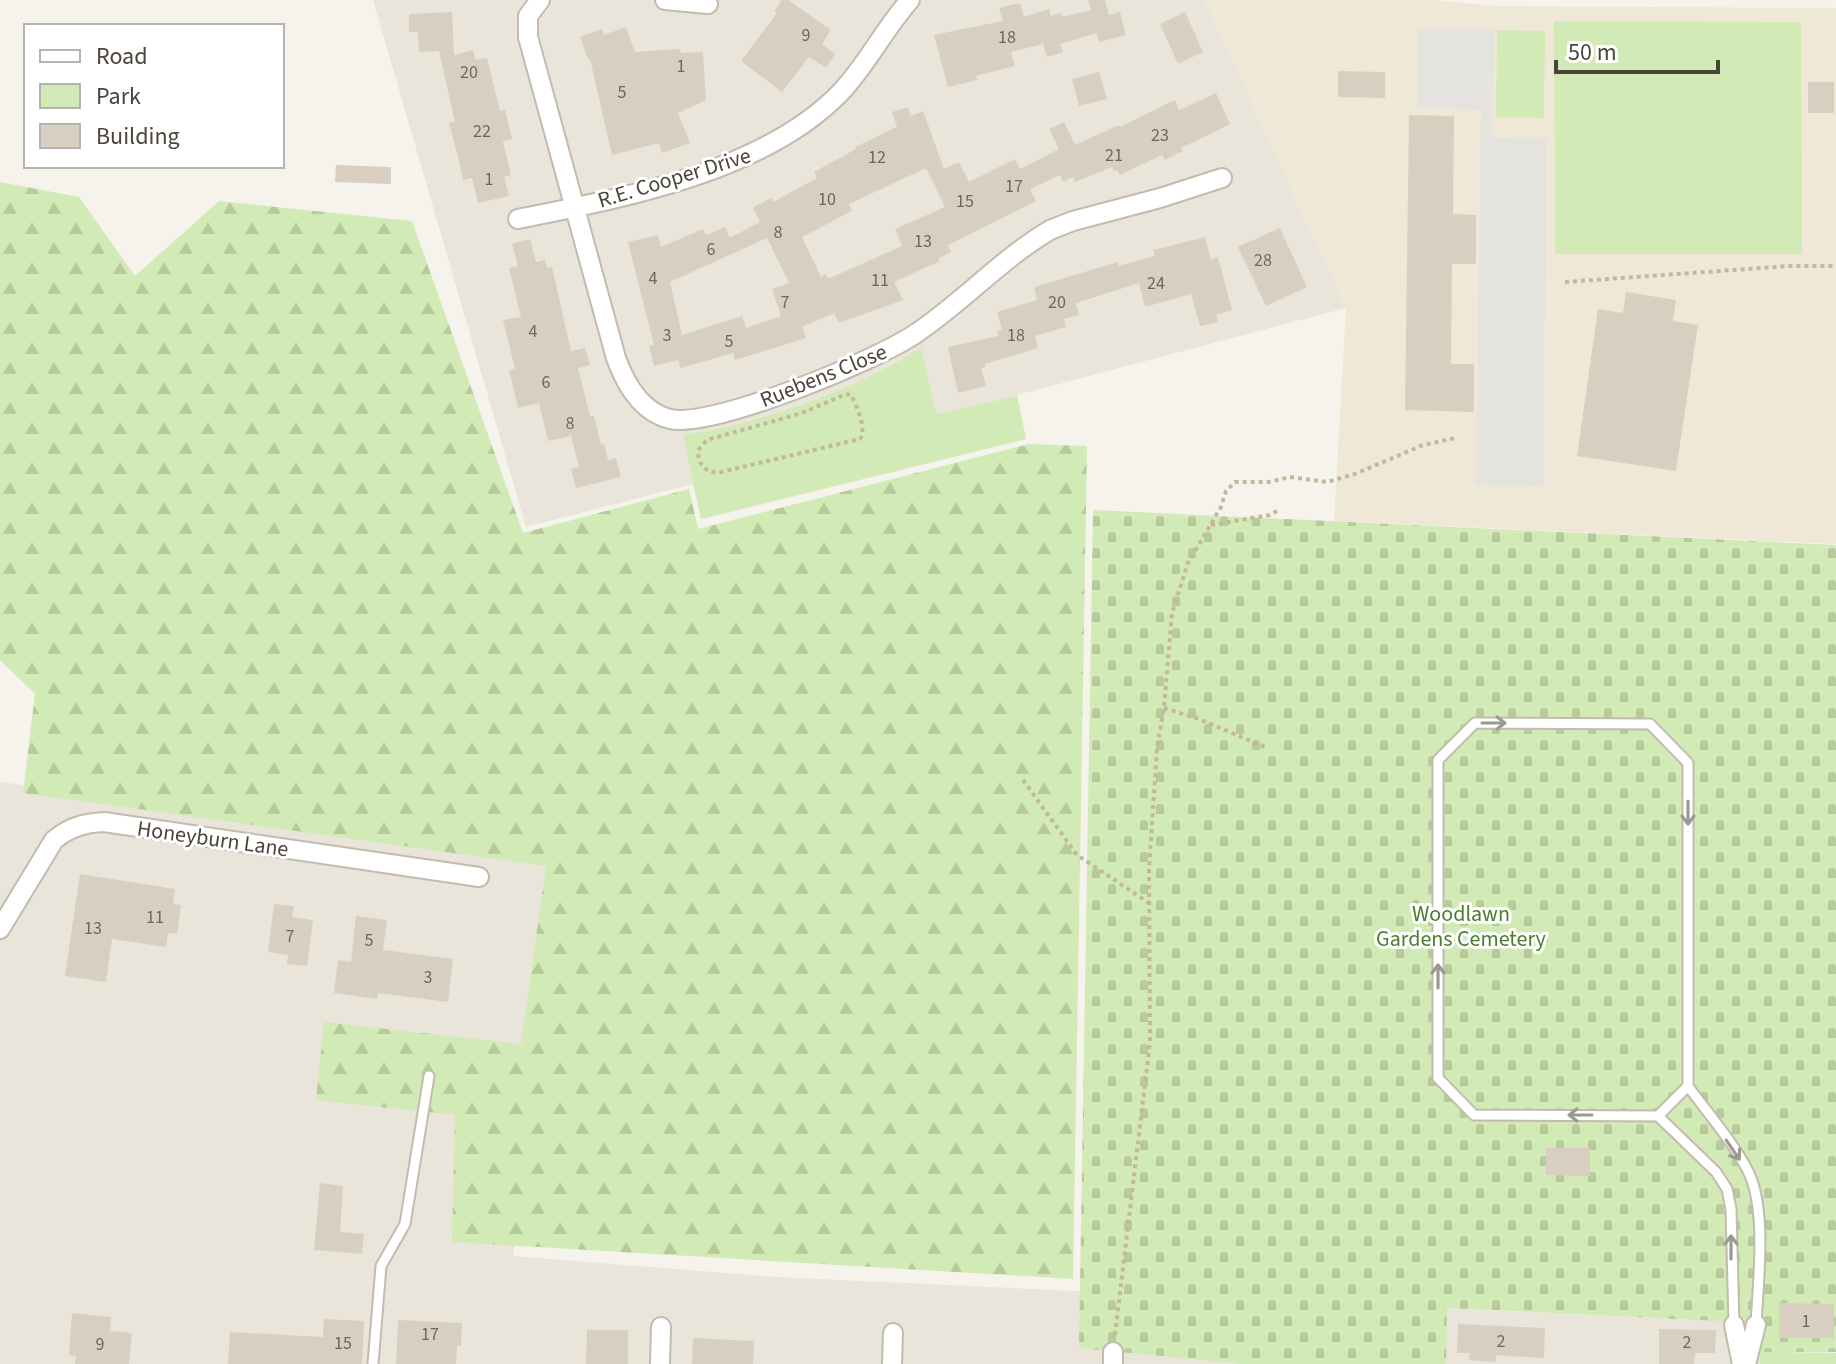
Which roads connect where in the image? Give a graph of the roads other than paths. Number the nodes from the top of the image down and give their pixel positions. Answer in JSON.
{"nodes":[{"id":1,"x":540,"y":0,"type":"edge"},
{"id":2,"x":665,"y":0,"type":"edge"},
{"id":3,"x":910,"y":0,"type":"edge"},
{"id":4,"x":708,"y":4,"type":"dead end"},
{"id":5,"x":1222,"y":178,"type":"dead end"},
{"id":6,"x":576,"y":207,"type":"junction"},
{"id":7,"x":518,"y":219,"type":"dead end"},
{"id":8,"x":479,"y":877,"type":"dead end"},
{"id":9,"x":0,"y":929,"type":"edge"},
{"id":10,"x":429,"y":1076,"type":"dead end"},
{"id":11,"x":1688,"y":1086,"type":"junction"},
{"id":12,"x":1658,"y":1116,"type":"junction"},
{"id":13,"x":1734,"y":1325,"type":"joint"},
{"id":14,"x":1756,"y":1325,"type":"joint"},
{"id":15,"x":661,"y":1327,"type":"dead end"},
{"id":16,"x":893,"y":1333,"type":"dead end"},
{"id":17,"x":373,"y":1364,"type":"edge"},
{"id":18,"x":660,"y":1364,"type":"edge"},
{"id":19,"x":892,"y":1364,"type":"edge"},
{"id":20,"x":1744,"y":1364,"type":"edge"}],
"edges":[{"from":1,"to":6,"type":"street","name":"Ruebens Close"},
{"from":2,"to":4,"type":"street"},
{"from":3,"to":6,"type":"street","name":"R.E. Cooper Drive"},
{"from":5,"to":6,"type":"street","name":"Ruebens Close"},
{"from":6,"to":7,"type":"street","name":"R.E. Cooper Drive"},
{"from":8,"to":9,"type":"street","name":"Honeyburn Lane"},
{"from":10,"to":17,"type":"lane"},
{"from":11,"to":12,"type":"lane"},
{"from":12,"to":11,"type":"lane","one_way":true},
{"from":11,"to":14,"type":"lane","one_way":true},
{"from":13,"to":12,"type":"lane","one_way":true},
{"from":13,"to":20,"type":"street"},
{"from":14,"to":20,"type":"street"},
{"from":15,"to":18,"type":"street"},
{"from":16,"to":19,"type":"street"}]}
